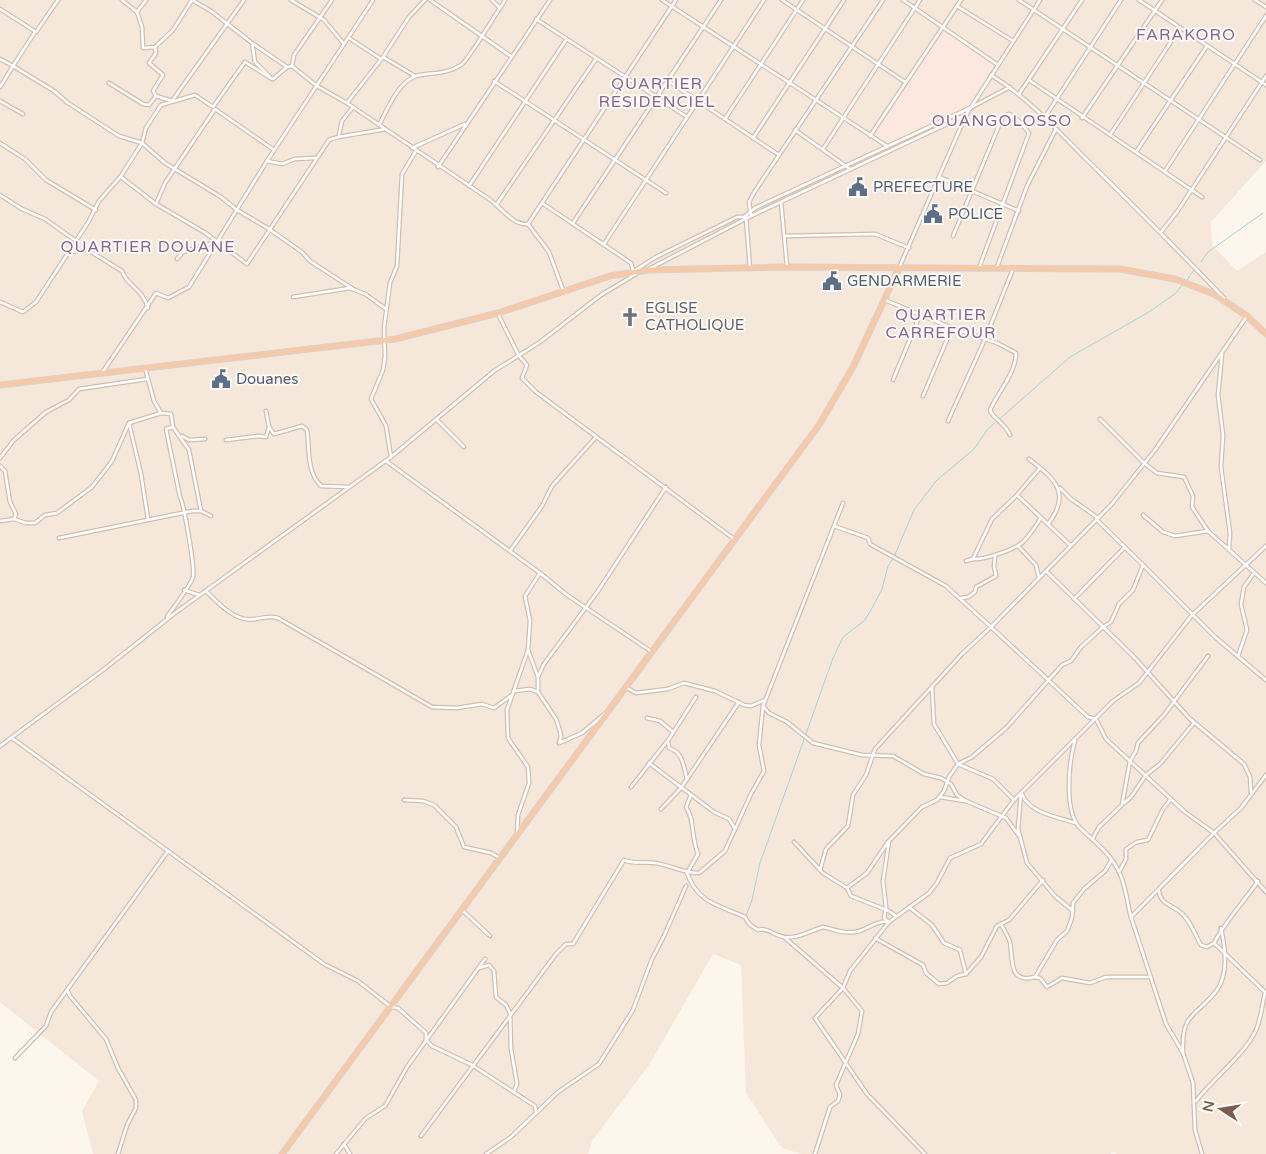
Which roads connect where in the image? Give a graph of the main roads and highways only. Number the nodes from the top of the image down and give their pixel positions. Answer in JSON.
{"nodes":[{"id":1,"x":899,"y":268,"type":"junction"},
{"id":2,"x":1266,"y":334,"type":"edge"},
{"id":3,"x":0,"y":385,"type":"edge"},
{"id":4,"x":282,"y":1154,"type":"edge"}],
"edges":[{"from":1,"to":2,"type":"highway"},
{"from":1,"to":3,"type":"highway"},
{"from":1,"to":4,"type":"highway"}]}
